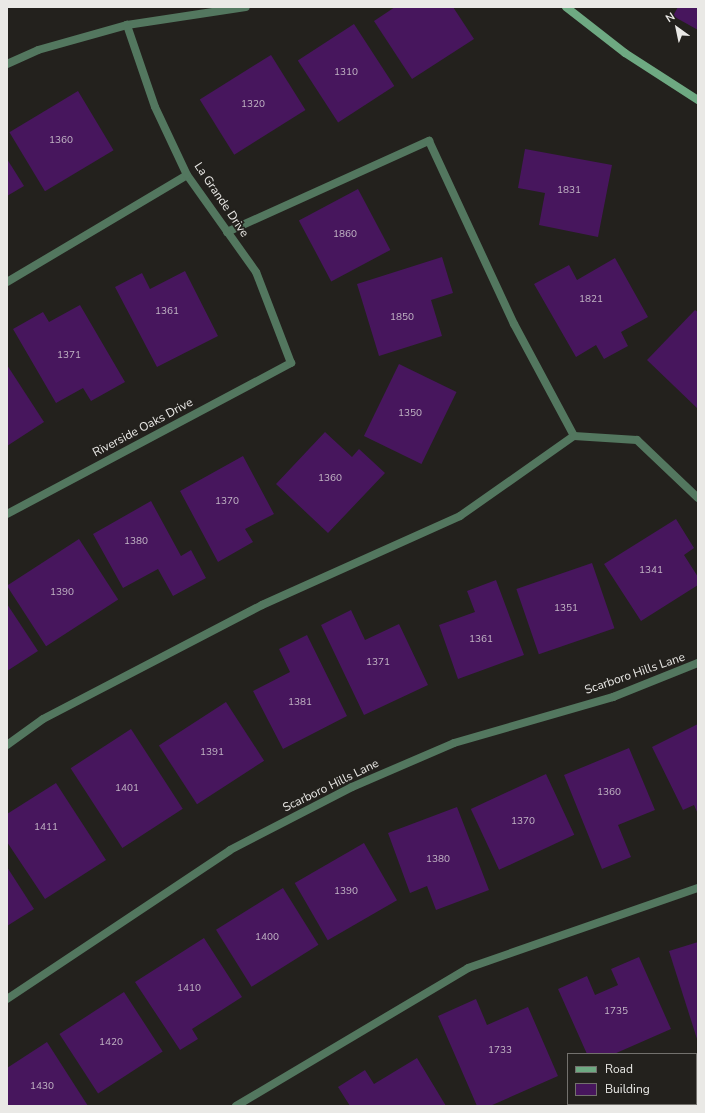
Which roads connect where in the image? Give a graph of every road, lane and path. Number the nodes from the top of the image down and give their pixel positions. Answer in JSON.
{"nodes":[{"id":1,"x":246,"y":7,"type":"edge"},
{"id":2,"x":566,"y":7,"type":"edge"},
{"id":3,"x":127,"y":25,"type":"junction"},
{"id":4,"x":7,"y":64,"type":"edge"},
{"id":5,"x":698,"y":100,"type":"edge"},
{"id":6,"x":187,"y":175,"type":"junction"},
{"id":7,"x":227,"y":232,"type":"junction"},
{"id":8,"x":7,"y":282,"type":"edge"},
{"id":9,"x":291,"y":363,"type":"joint"},
{"id":10,"x":574,"y":436,"type":"junction"},
{"id":11,"x":698,"y":498,"type":"edge"},
{"id":12,"x":7,"y":514,"type":"edge"},
{"id":13,"x":698,"y":663,"type":"edge"},
{"id":14,"x":7,"y":745,"type":"edge"},
{"id":15,"x":698,"y":888,"type":"edge"},
{"id":16,"x":7,"y":999,"type":"edge"},
{"id":17,"x":236,"y":1106,"type":"edge"}],
"edges":[{"from":1,"to":3,"type":"street"},
{"from":2,"to":5,"type":"street"},
{"from":3,"to":4,"type":"street"},
{"from":3,"to":6,"type":"street","name":"La Grande Drive"},
{"from":6,"to":7,"type":"street","name":"La Grande Drive"},
{"from":6,"to":8,"type":"street"},
{"from":7,"to":9,"type":"street","name":"La Grande Drive"},
{"from":7,"to":10,"type":"street"},
{"from":9,"to":12,"type":"street","name":"Riverside Oaks Drive"},
{"from":10,"to":11,"type":"street"},
{"from":10,"to":14,"type":"street"},
{"from":13,"to":16,"type":"street","name":"Scarboro Hills Lane"},
{"from":15,"to":17,"type":"street"}]}
